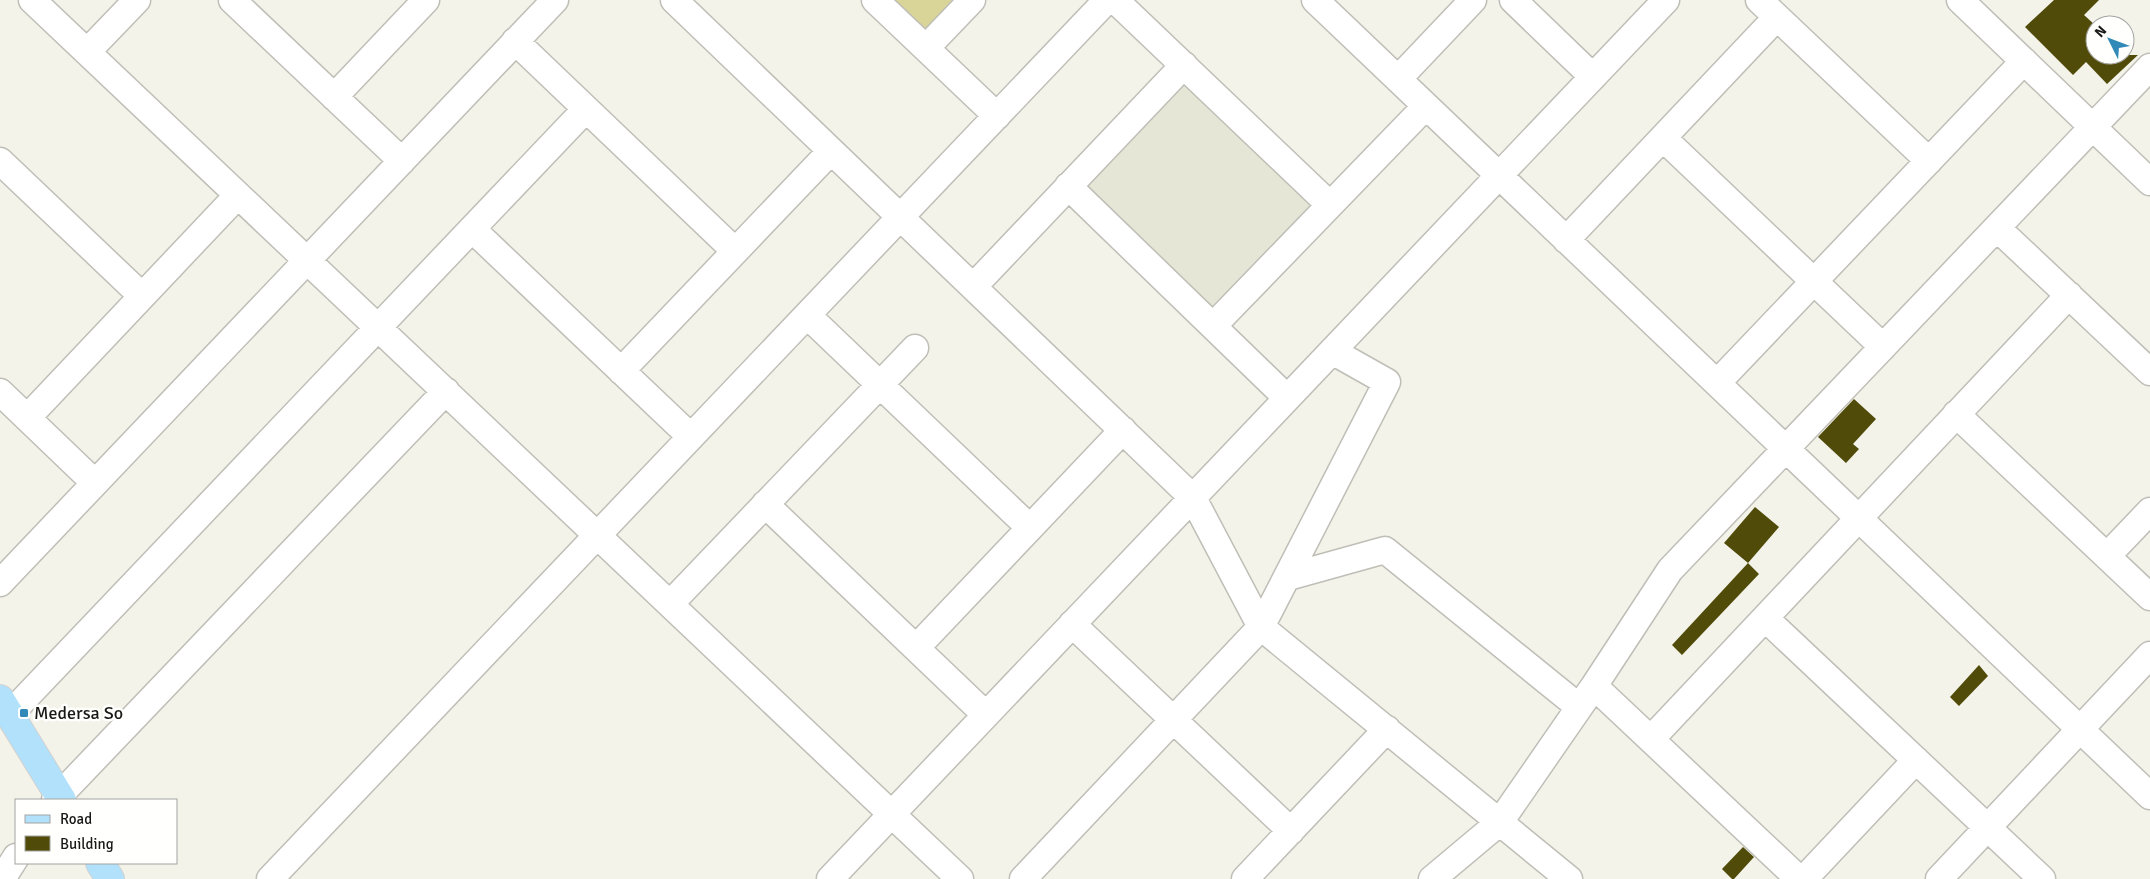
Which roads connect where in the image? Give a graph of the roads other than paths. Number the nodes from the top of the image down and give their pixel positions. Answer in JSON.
{"nodes":[{"id":1,"x":32,"y":0,"type":"edge"},
{"id":2,"x":137,"y":0,"type":"edge"},
{"id":3,"x":232,"y":0,"type":"edge"},
{"id":4,"x":426,"y":0,"type":"edge"},
{"id":5,"x":555,"y":0,"type":"edge"},
{"id":6,"x":875,"y":0,"type":"edge"},
{"id":7,"x":972,"y":0,"type":"edge"},
{"id":8,"x":1107,"y":0,"type":"edge"},
{"id":9,"x":1115,"y":0,"type":"edge"},
{"id":10,"x":1315,"y":0,"type":"edge"},
{"id":11,"x":1473,"y":0,"type":"edge"},
{"id":12,"x":1666,"y":0,"type":"edge"},
{"id":13,"x":1960,"y":0,"type":"edge"},
{"id":14,"x":1521,"y":2,"type":"edge"},
{"id":15,"x":684,"y":3,"type":"edge"},
{"id":16,"x":1768,"y":9,"type":"edge"},
{"id":17,"x":515,"y":42,"type":"junction"},
{"id":18,"x":926,"y":48,"type":"junction"},
{"id":19,"x":87,"y":52,"type":"junction"},
{"id":20,"x":2024,"y":61,"type":"junction"},
{"id":21,"x":1184,"y":65,"type":"junction"},
{"id":22,"x":2150,"y":67,"type":"edge"},
{"id":23,"x":1594,"y":77,"type":"junction"},
{"id":24,"x":1398,"y":79,"type":"junction"},
{"id":25,"x":334,"y":97,"type":"junction"},
{"id":26,"x":1426,"y":106,"type":"junction"},
{"id":27,"x":586,"y":109,"type":"junction"},
{"id":28,"x":997,"y":116,"type":"junction"},
{"id":29,"x":2093,"y":127,"type":"junction"},
{"id":30,"x":1663,"y":138,"type":"junction"},
{"id":31,"x":831,"y":151,"type":"junction"},
{"id":32,"x":0,"y":161,"type":"edge"},
{"id":33,"x":402,"y":161,"type":"junction"},
{"id":34,"x":1929,"y":161,"type":"junction"},
{"id":35,"x":1499,"y":176,"type":"junction"},
{"id":36,"x":2150,"y":182,"type":"edge"},
{"id":37,"x":1068,"y":186,"type":"junction"},
{"id":38,"x":238,"y":195,"type":"junction"},
{"id":39,"x":1330,"y":205,"type":"junction"},
{"id":40,"x":900,"y":217,"type":"junction"},
{"id":41,"x":1997,"y":228,"type":"junction"},
{"id":42,"x":472,"y":229,"type":"junction"},
{"id":43,"x":1566,"y":240,"type":"junction"},
{"id":44,"x":735,"y":251,"type":"junction"},
{"id":45,"x":307,"y":260,"type":"junction"},
{"id":46,"x":1814,"y":282,"type":"junction"},
{"id":47,"x":973,"y":286,"type":"junction"},
{"id":48,"x":2069,"y":295,"type":"junction"},
{"id":49,"x":142,"y":296,"type":"junction"},
{"id":50,"x":807,"y":315,"type":"junction"},
{"id":51,"x":1212,"y":326,"type":"junction"},
{"id":52,"x":378,"y":327,"type":"junction"},
{"id":53,"x":1883,"y":347,"type":"junction"},
{"id":54,"x":915,"y":348,"type":"dead end"},
{"id":55,"x":1332,"y":351,"type":"junction"},
{"id":56,"x":621,"y":371,"type":"junction"},
{"id":57,"x":2150,"y":372,"type":"edge"},
{"id":58,"x":1717,"y":383,"type":"junction"},
{"id":59,"x":880,"y":384,"type":"junction"},
{"id":60,"x":0,"y":392,"type":"edge"},
{"id":61,"x":446,"y":392,"type":"junction"},
{"id":62,"x":1287,"y":398,"type":"junction"},
{"id":63,"x":1956,"y":414,"type":"junction"},
{"id":64,"x":27,"y":418,"type":"junction"},
{"id":65,"x":1123,"y":430,"type":"junction"},
{"id":66,"x":690,"y":438,"type":"junction"},
{"id":67,"x":1786,"y":449,"type":"junction"},
{"id":68,"x":95,"y":482,"type":"junction"},
{"id":69,"x":1192,"y":498,"type":"junction"},
{"id":70,"x":765,"y":504,"type":"junction"},
{"id":71,"x":2150,"y":511,"type":"edge"},
{"id":72,"x":1859,"y":518,"type":"junction"},
{"id":73,"x":1030,"y":528,"type":"junction"},
{"id":74,"x":598,"y":535,"type":"junction"},
{"id":75,"x":2107,"y":556,"type":"junction"},
{"id":76,"x":1288,"y":577,"type":"junction"},
{"id":77,"x":0,"y":583,"type":"edge"},
{"id":78,"x":2150,"y":596,"type":"edge"},
{"id":79,"x":670,"y":604,"type":"junction"},
{"id":80,"x":1765,"y":618,"type":"junction"},
{"id":81,"x":1072,"y":624,"type":"junction"},
{"id":82,"x":1262,"y":627,"type":"junction"},
{"id":83,"x":916,"y":648,"type":"junction"},
{"id":84,"x":2150,"y":655,"type":"edge"},
{"id":85,"x":1594,"y":686,"type":"junction"},
{"id":86,"x":3,"y":703,"type":"edge"},
{"id":87,"x":1579,"y":707,"type":"junction"},
{"id":88,"x":986,"y":715,"type":"junction"},
{"id":89,"x":1174,"y":720,"type":"junction"},
{"id":90,"x":1387,"y":729,"type":"junction"},
{"id":91,"x":2080,"y":729,"type":"junction"},
{"id":92,"x":1651,"y":739,"type":"junction"},
{"id":93,"x":1916,"y":760,"type":"junction"},
{"id":94,"x":2150,"y":796,"type":"edge"},
{"id":95,"x":59,"y":798,"type":"edge"},
{"id":96,"x":892,"y":814,"type":"junction"},
{"id":97,"x":1500,"y":822,"type":"junction"},
{"id":98,"x":1987,"y":828,"type":"junction"},
{"id":99,"x":1291,"y":831,"type":"junction"},
{"id":100,"x":15,"y":859,"type":"edge"},
{"id":101,"x":101,"y":864,"type":"edge"},
{"id":102,"x":2,"y":879,"type":"edge"},
{"id":103,"x":110,"y":879,"type":"edge"},
{"id":104,"x":270,"y":879,"type":"edge"},
{"id":105,"x":830,"y":879,"type":"edge"},
{"id":106,"x":960,"y":879,"type":"edge"},
{"id":107,"x":1023,"y":879,"type":"edge"},
{"id":108,"x":1245,"y":879,"type":"edge"},
{"id":109,"x":1432,"y":879,"type":"edge"},
{"id":110,"x":1569,"y":879,"type":"edge"},
{"id":111,"x":1799,"y":879,"type":"edge"},
{"id":112,"x":1804,"y":879,"type":"edge"},
{"id":113,"x":1939,"y":879,"type":"edge"},
{"id":114,"x":2042,"y":879,"type":"edge"}],
"edges":[{"from":1,"to":19,"type":"street"},
{"from":2,"to":19,"type":"street"},
{"from":3,"to":25,"type":"street"},
{"from":4,"to":25,"type":"street"},
{"from":5,"to":17,"type":"street"},
{"from":6,"to":18,"type":"street"},
{"from":7,"to":18,"type":"street"},
{"from":8,"to":28,"type":"street"},
{"from":9,"to":21,"type":"street"},
{"from":10,"to":24,"type":"street"},
{"from":11,"to":24,"type":"street"},
{"from":12,"to":23,"type":"street"},
{"from":13,"to":20,"type":"street"},
{"from":14,"to":23,"type":"street"},
{"from":15,"to":31,"type":"street"},
{"from":16,"to":30,"type":"street"},
{"from":16,"to":34,"type":"street"},
{"from":17,"to":27,"type":"street"},
{"from":17,"to":33,"type":"street"},
{"from":18,"to":28,"type":"street"},
{"from":19,"to":38,"type":"street"},
{"from":20,"to":29,"type":"street"},
{"from":20,"to":34,"type":"street"},
{"from":21,"to":37,"type":"street"},
{"from":21,"to":39,"type":"street"},
{"from":22,"to":29,"type":"street"},
{"from":23,"to":35,"type":"street"},
{"from":24,"to":26,"type":"street"},
{"from":25,"to":33,"type":"street"},
{"from":26,"to":35,"type":"street"},
{"from":26,"to":39,"type":"street"},
{"from":27,"to":42,"type":"street"},
{"from":27,"to":44,"type":"street"},
{"from":28,"to":40,"type":"street"},
{"from":29,"to":36,"type":"street"},
{"from":29,"to":41,"type":"street"},
{"from":30,"to":43,"type":"street"},
{"from":30,"to":46,"type":"street"},
{"from":31,"to":40,"type":"street"},
{"from":31,"to":44,"type":"street"},
{"from":32,"to":49,"type":"street"},
{"from":33,"to":45,"type":"street"},
{"from":34,"to":46,"type":"street"},
{"from":35,"to":43,"type":"street"},
{"from":35,"to":55,"type":"street"},
{"from":37,"to":47,"type":"street"},
{"from":37,"to":51,"type":"street"},
{"from":38,"to":45,"type":"street"},
{"from":38,"to":49,"type":"street"},
{"from":39,"to":51,"type":"street"},
{"from":40,"to":47,"type":"street"},
{"from":40,"to":50,"type":"street"},
{"from":41,"to":48,"type":"street"},
{"from":41,"to":53,"type":"street"},
{"from":42,"to":52,"type":"street"},
{"from":42,"to":56,"type":"street"},
{"from":43,"to":58,"type":"street"},
{"from":44,"to":56,"type":"street"},
{"from":45,"to":52,"type":"street"},
{"from":45,"to":68,"type":"street"},
{"from":46,"to":53,"type":"street"},
{"from":46,"to":58,"type":"street"},
{"from":47,"to":65,"type":"street"},
{"from":48,"to":57,"type":"street"},
{"from":48,"to":63,"type":"street"},
{"from":49,"to":64,"type":"street"},
{"from":50,"to":59,"type":"street"},
{"from":50,"to":66,"type":"street"},
{"from":51,"to":62,"type":"street"},
{"from":52,"to":61,"type":"street"},
{"from":52,"to":86,"type":"street"},
{"from":53,"to":67,"type":"street"},
{"from":54,"to":59,"type":"street"},
{"from":55,"to":62,"type":"street"},
{"from":55,"to":76,"type":"street"},
{"from":56,"to":66,"type":"street"},
{"from":58,"to":67,"type":"street"},
{"from":59,"to":70,"type":"street"},
{"from":59,"to":73,"type":"street"},
{"from":60,"to":64,"type":"street"},
{"from":61,"to":74,"type":"street"},
{"from":61,"to":95,"type":"street"},
{"from":62,"to":69,"type":"street"},
{"from":63,"to":72,"type":"street"},
{"from":63,"to":75,"type":"street"},
{"from":64,"to":68,"type":"street"},
{"from":65,"to":69,"type":"street"},
{"from":65,"to":73,"type":"street"},
{"from":66,"to":74,"type":"street"},
{"from":67,"to":72,"type":"street"},
{"from":67,"to":85,"type":"street"},
{"from":68,"to":77,"type":"street"},
{"from":69,"to":81,"type":"street"},
{"from":69,"to":82,"type":"street"},
{"from":70,"to":79,"type":"street"},
{"from":70,"to":83,"type":"street"},
{"from":71,"to":75,"type":"street"},
{"from":72,"to":80,"type":"street"},
{"from":72,"to":91,"type":"street"},
{"from":73,"to":83,"type":"street"},
{"from":74,"to":79,"type":"street"},
{"from":74,"to":104,"type":"street"},
{"from":75,"to":78,"type":"street"},
{"from":76,"to":82,"type":"street"},
{"from":76,"to":87,"type":"street"},
{"from":79,"to":96,"type":"street"},
{"from":80,"to":92,"type":"street"},
{"from":80,"to":93,"type":"street"},
{"from":81,"to":88,"type":"street"},
{"from":81,"to":89,"type":"street"},
{"from":82,"to":89,"type":"street"},
{"from":82,"to":90,"type":"street"},
{"from":83,"to":88,"type":"street"},
{"from":84,"to":91,"type":"street"},
{"from":85,"to":87,"type":"street"},
{"from":85,"to":92,"type":"street"},
{"from":86,"to":95,"type":"main road"},
{"from":87,"to":97,"type":"street"},
{"from":88,"to":96,"type":"street"},
{"from":89,"to":99,"type":"street"},
{"from":89,"to":107,"type":"street"},
{"from":90,"to":97,"type":"street"},
{"from":90,"to":99,"type":"street"},
{"from":91,"to":94,"type":"street"},
{"from":91,"to":98,"type":"street"},
{"from":92,"to":111,"type":"street"},
{"from":93,"to":98,"type":"street"},
{"from":93,"to":112,"type":"street"},
{"from":96,"to":105,"type":"street"},
{"from":96,"to":106,"type":"street"},
{"from":97,"to":109,"type":"street"},
{"from":97,"to":110,"type":"street"},
{"from":98,"to":113,"type":"street"},
{"from":98,"to":114,"type":"street"},
{"from":99,"to":108,"type":"street"},
{"from":100,"to":102,"type":"street"},
{"from":101,"to":103,"type":"main road"}]}
